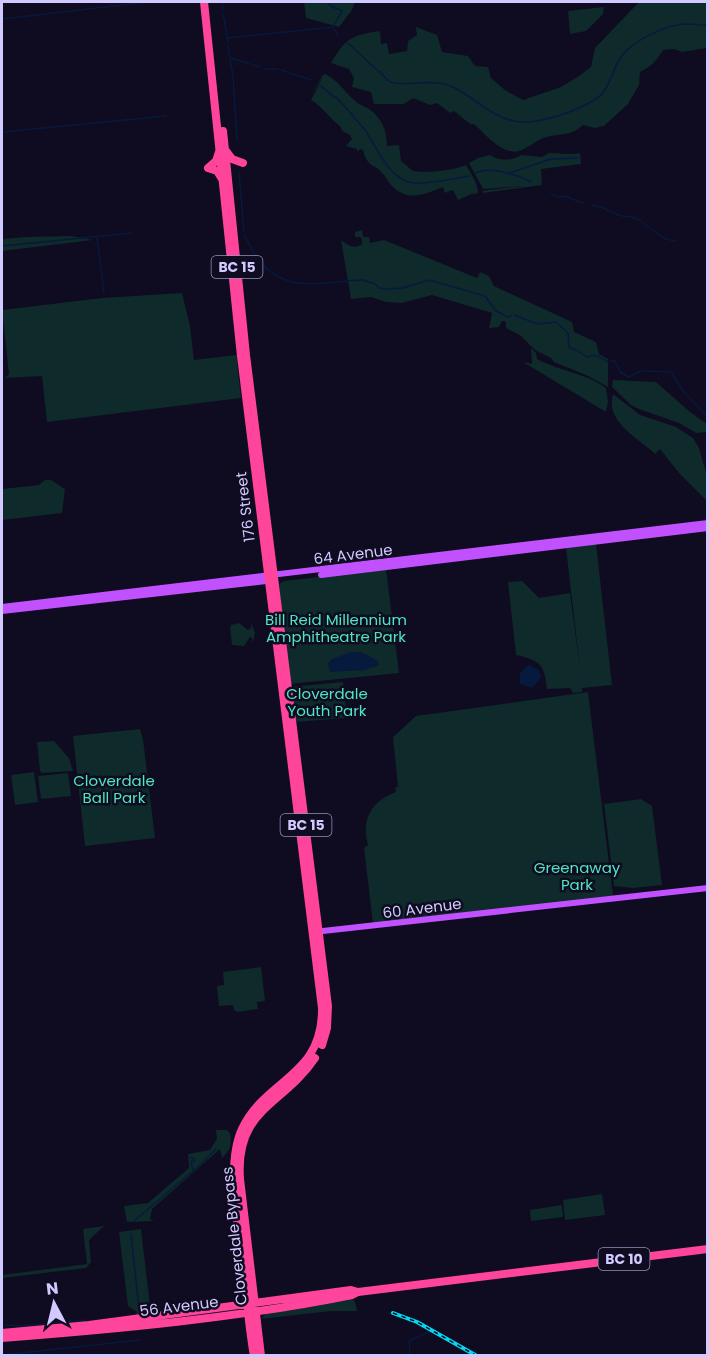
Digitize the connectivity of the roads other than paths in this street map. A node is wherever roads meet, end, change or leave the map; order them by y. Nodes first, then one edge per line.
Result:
1 (206, 2) edge
2 (222, 150) junction
3 (226, 180) junction
4 (708, 526) edge
5 (351, 566) junction
6 (333, 573) junction
7 (270, 578) junction
8 (201, 586) junction
9 (2, 609) edge
10 (708, 888) edge
11 (532, 909) junction
12 (401, 924) junction
13 (317, 934) junction
14 (708, 1249) edge
15 (250, 1294) junction
16 (268, 1306) junction
17 (251, 1308) junction
18 (234, 1310) junction
19 (253, 1323) junction
20 (2, 1333) edge
21 (2, 1338) edge
22 (254, 1356) edge
23 (261, 1356) edge

1 - 2 highway, BC 15
2 - 3 highway, BC 15
2 - 3 highway
2 - 3 highway
3 - 7 highway, BC 15
3 - 7 highway, 176 Street / BC 15
4 - 5 main road, 64 Avenue
4 - 6 main road, 64 Avenue
5 - 6 main road
5 - 7 main road, 64 Avenue
6 - 7 main road, 64 Avenue
7 - 8 main road, 64 Avenue
7 - 8 main road, 64 Avenue
7 - 13 highway, BC 15
8 - 9 main road, 64 Avenue
8 - 9 main road, 64 Avenue
10 - 11 main road, 60 Avenue
11 - 12 main road, 60 Avenue
11 - 12 main road, 60 Avenue
12 - 13 main road, 60 Avenue
12 - 13 main road, 60 Avenue
13 - 15 highway, Cloverdale Bypass / BC 15
14 - 16 highway, 56 Avenue / BC 10
15 - 16 highway
15 - 17 highway, Cloverdale Bypass / BC 15
15 - 18 highway
16 - 17 highway, 56 Avenue / BC 10
16 - 19 highway
17 - 18 highway, 56 Avenue / BC 10
17 - 19 highway, Cloverdale Bypass / BC 15
18 - 19 highway
18 - 20 highway, 56 Avenue / BC 10
18 - 21 highway, 56 Avenue / BC 10
19 - 22 highway, Cloverdale Bypass / BC 15
19 - 23 highway, Cloverdale Bypass / BC 15

